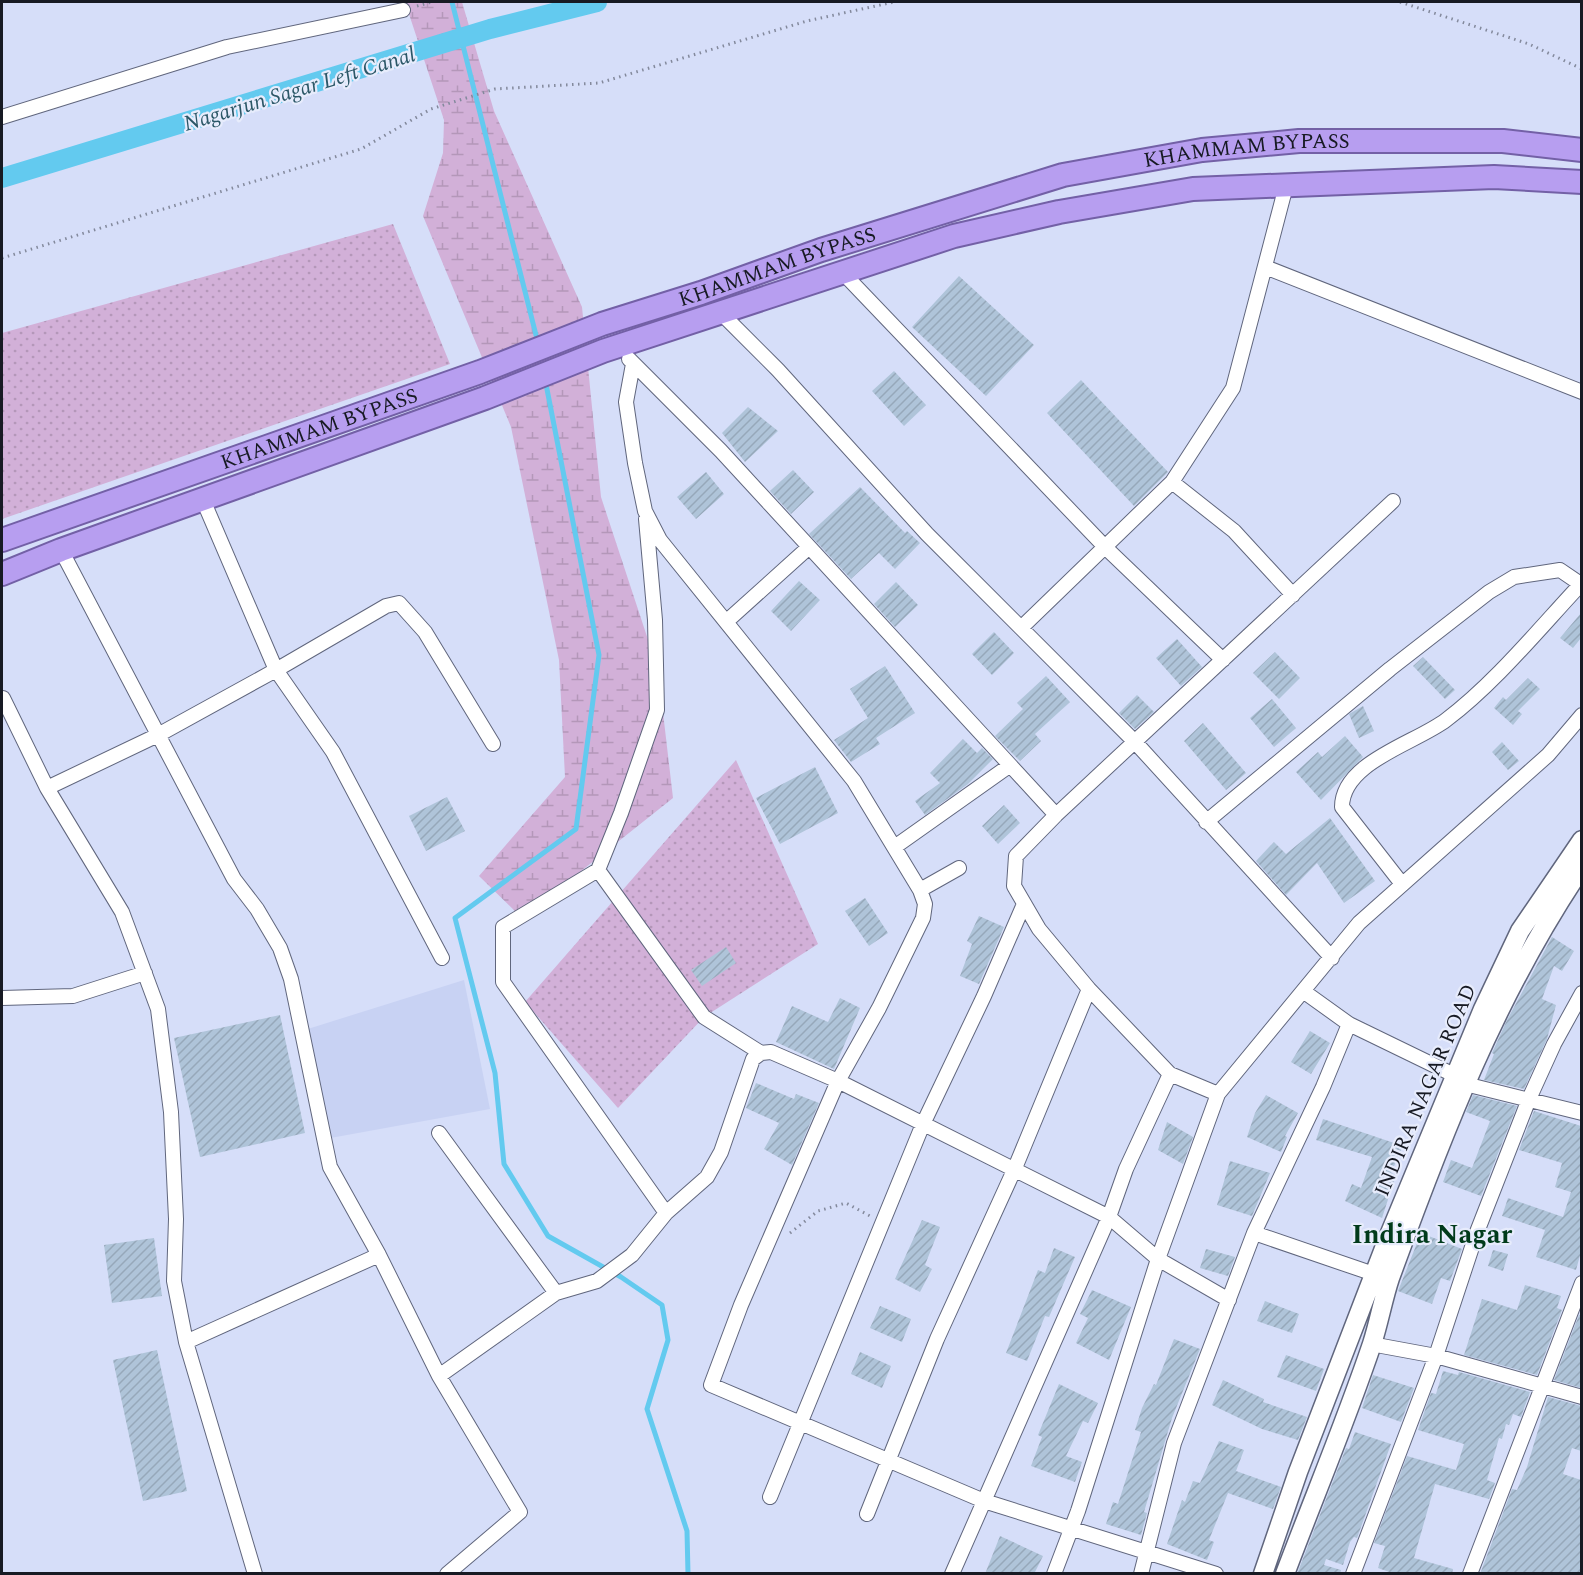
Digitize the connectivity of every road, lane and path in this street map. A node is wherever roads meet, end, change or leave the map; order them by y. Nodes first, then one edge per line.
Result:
1 (894, 2) edge
2 (1400, 2) edge
3 (404, 10) dead end
4 (1581, 69) edge
5 (2, 117) edge
6 (1581, 150) edge
7 (1581, 182) edge
8 (1286, 186) junction
9 (2, 258) edge
10 (1265, 267) junction
11 (843, 273) junction
12 (722, 314) junction
13 (610, 348) junction
14 (633, 364) junction
15 (1581, 392) edge
16 (1172, 482) junction
17 (203, 500) junction
18 (1393, 501) dead end
19 (645, 511) junction
20 (2, 540) edge
21 (808, 548) junction
22 (1106, 548) junction
23 (61, 550) junction
24 (2, 574) edge
25 (1581, 584) edge
26 (1293, 595) junction
27 (727, 621) junction
28 (1022, 627) junction
29 (1223, 660) junction
30 (276, 670) junction
31 (3, 698) dead end
32 (1581, 715) edge
33 (158, 735) junction
34 (1135, 742) junction
35 (493, 744) dead end
36 (1009, 766) junction
37 (47, 788) junction
38 (1056, 815) junction
39 (1206, 822) junction
40 (1581, 840) edge
41 (896, 846) junction
42 (1581, 867) edge
43 (959, 868) dead end
44 (598, 870) junction
45 (1402, 884) junction
46 (920, 890) junction
47 (1024, 904) junction
48 (442, 958) dead end
49 (1332, 958) junction
50 (145, 973) junction
51 (1089, 989) junction
52 (1303, 991) junction
53 (1581, 993) edge
54 (2, 998) edge
55 (1349, 1024) junction
56 (761, 1053) junction
57 (1170, 1074) junction
58 (1460, 1080) junction
59 (838, 1081) junction
60 (1218, 1094) junction
61 (1529, 1099) junction
62 (1581, 1113) edge
63 (923, 1125) junction
64 (439, 1133) dead end
65 (1015, 1168) junction
66 (666, 1213) junction
67 (1109, 1217) junction
68 (881, 1231) junction
69 (1254, 1233) junction
70 (768, 1247) junction
71 (380, 1255) junction
72 (1158, 1259) junction
73 (1374, 1274) junction
74 (1581, 1282) edge
75 (556, 1293) junction
76 (1229, 1300) junction
77 (186, 1342) junction
78 (1371, 1344) junction
79 (1436, 1356) junction
80 (439, 1376) junction
81 (1542, 1388) junction
82 (1581, 1397) edge
83 (801, 1422) junction
84 (890, 1459) junction
85 (770, 1497) dead end
86 (984, 1501) junction
87 (867, 1514) dead end
88 (1072, 1527) junction
89 (1148, 1554) junction
90 (255, 1574) edge
91 (447, 1574) edge
92 (952, 1574) edge
93 (1054, 1574) edge
94 (1141, 1574) edge
95 (1216, 1574) edge
96 (1263, 1574) edge
97 (1285, 1574) edge
98 (1353, 1574) edge
99 (1470, 1574) edge

1 - 9 path
2 - 4 path
3 - 5 street
6 - 20 highway, KHAMMAM BYPASS
7 - 8 highway, KHAMMAM BYPASS
8 - 10 street
8 - 11 highway, KHAMMAM BYPASS
10 - 15 street
10 - 16 street
11 - 12 highway, KHAMMAM BYPASS
11 - 22 street
12 - 13 highway, KHAMMAM BYPASS
12 - 28 street
13 - 14 street
13 - 17 highway, KHAMMAM BYPASS
14 - 19 street
14 - 21 street
16 - 22 street
16 - 26 street
17 - 23 highway, KHAMMAM BYPASS
17 - 30 street
18 - 26 street
19 - 27 street
19 - 44 street
21 - 27 street
21 - 36 street
22 - 28 street
22 - 29 street
23 - 24 highway, KHAMMAM BYPASS
23 - 33 street
25 - 39 street
25 - 45 street
26 - 29 street
27 - 41 street
28 - 34 street
29 - 34 street
30 - 33 street
30 - 35 street
30 - 48 street
31 - 37 street
32 - 45 street
33 - 37 street
33 - 71 street
34 - 38 street
34 - 39 street
36 - 38 street
36 - 41 street
37 - 50 street
38 - 47 street
39 - 49 street
40 - 58 street, INDIRA NAGAR ROAD
41 - 46 street
42 - 58 street, INDIRA NAGAR ROAD
43 - 46 street
44 - 56 street
44 - 66 street
45 - 49 street
46 - 59 street
47 - 51 street
47 - 63 street
49 - 52 street
50 - 54 street
50 - 77 street
51 - 57 street
51 - 65 street
52 - 55 street
52 - 60 street
53 - 61 street
55 - 58 street
55 - 69 street
56 - 59 street
56 - 66 street
57 - 60 street
57 - 67 street
58 - 61 street
58 - 73 street, INDIRA NAGAR ROAD
58 - 78 street, INDIRA NAGAR ROAD
59 - 63 street
59 - 70 street
60 - 72 street
61 - 62 street
61 - 79 street
63 - 65 street
63 - 68 street
64 - 75 street
65 - 67 street
65 - 84 street
66 - 75 street
67 - 72 street
67 - 86 street
68 - 70 path
68 - 83 street
69 - 73 street
69 - 76 street
70 - 83 street
71 - 77 street
71 - 80 street
72 - 76 street
72 - 88 street
73 - 96 street, INDIRA NAGAR ROAD
74 - 81 street
75 - 80 street
76 - 89 street
77 - 90 street
78 - 79 street
78 - 97 street, INDIRA NAGAR ROAD
79 - 81 street
79 - 98 street
80 - 91 street
81 - 82 street
81 - 99 street
83 - 84 street
83 - 85 street
84 - 86 street
84 - 87 street
86 - 88 street
86 - 92 street
88 - 89 street
88 - 93 street
89 - 94 street
89 - 95 street

